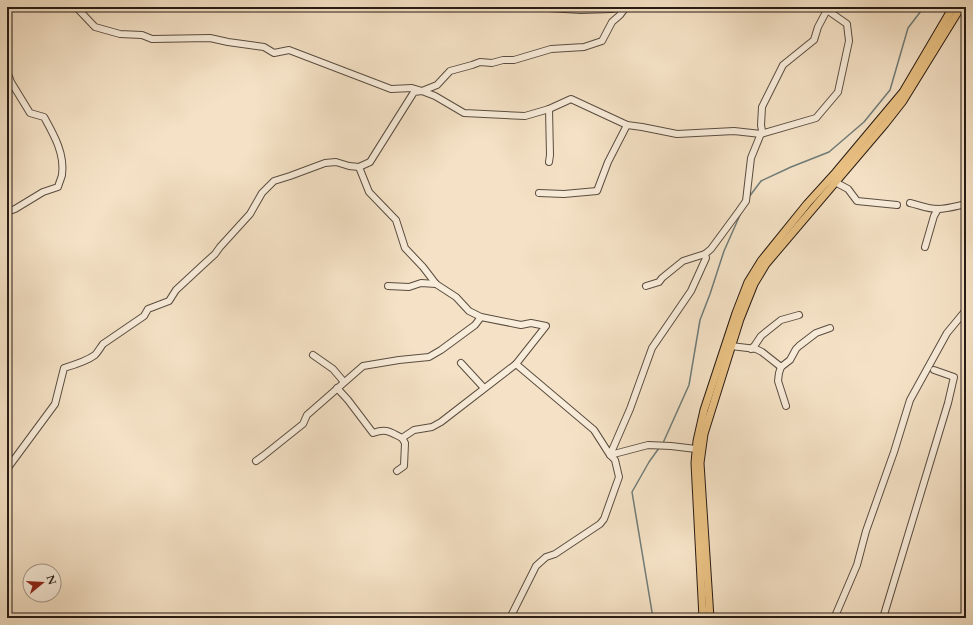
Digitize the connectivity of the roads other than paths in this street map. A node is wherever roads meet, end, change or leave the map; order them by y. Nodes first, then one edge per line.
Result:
1 (76, 7) edge
2 (531, 7) edge
3 (626, 7) edge
4 (953, 7) edge
5 (961, 7) edge
6 (827, 8) edge
7 (7, 71) edge
8 (422, 91) junction
9 (549, 109) junction
10 (627, 124) junction
11 (761, 134) junction
12 (549, 162) dead end
13 (359, 167) junction
14 (836, 182) junction
15 (539, 193) dead end
16 (910, 203) dead end
17 (966, 204) edge
18 (897, 205) dead end
19 (938, 209) junction
20 (7, 212) edge
21 (925, 247) dead end
22 (705, 254) junction
23 (436, 284) junction
24 (388, 286) dead end
25 (646, 286) dead end
26 (966, 310) edge
27 (799, 315) dead end
28 (482, 317) junction
29 (830, 328) dead end
30 (731, 346) junction
31 (751, 349) junction
32 (313, 355) dead end
33 (461, 363) dead end
34 (516, 364) junction
35 (781, 366) junction
36 (934, 370) dead end
37 (344, 382) junction
38 (336, 388) junction
39 (484, 388) junction
40 (786, 406) dead end
41 (402, 438) junction
42 (696, 450) junction
43 (610, 454) junction
44 (256, 461) dead end
45 (7, 469) edge
46 (397, 471) dead end
47 (510, 618) edge
48 (703, 618) edge
49 (710, 618) edge
50 (838, 618) edge
51 (883, 618) edge

1 - 8 street
2 - 3 street
3 - 8 street
4 - 42 main road
5 - 14 main road
6 - 11 street
6 - 11 street
7 - 20 street
8 - 9 street
8 - 13 street
9 - 10 street
9 - 12 street
10 - 11 street
10 - 15 street
11 - 22 street
13 - 23 street
13 - 45 street
14 - 18 street
14 - 30 main road
16 - 19 street
17 - 19 street
19 - 21 street
22 - 25 street
22 - 43 street
23 - 24 street
23 - 28 street
26 - 50 street
27 - 31 street
28 - 34 street
28 - 37 street
29 - 35 street
30 - 31 street
30 - 49 main road
31 - 35 street
32 - 37 street
33 - 39 street
34 - 39 street
34 - 43 street
35 - 40 street
36 - 51 street
37 - 38 street
38 - 41 street
38 - 44 street
39 - 41 street
41 - 46 street
42 - 43 street
42 - 48 main road
43 - 47 street

